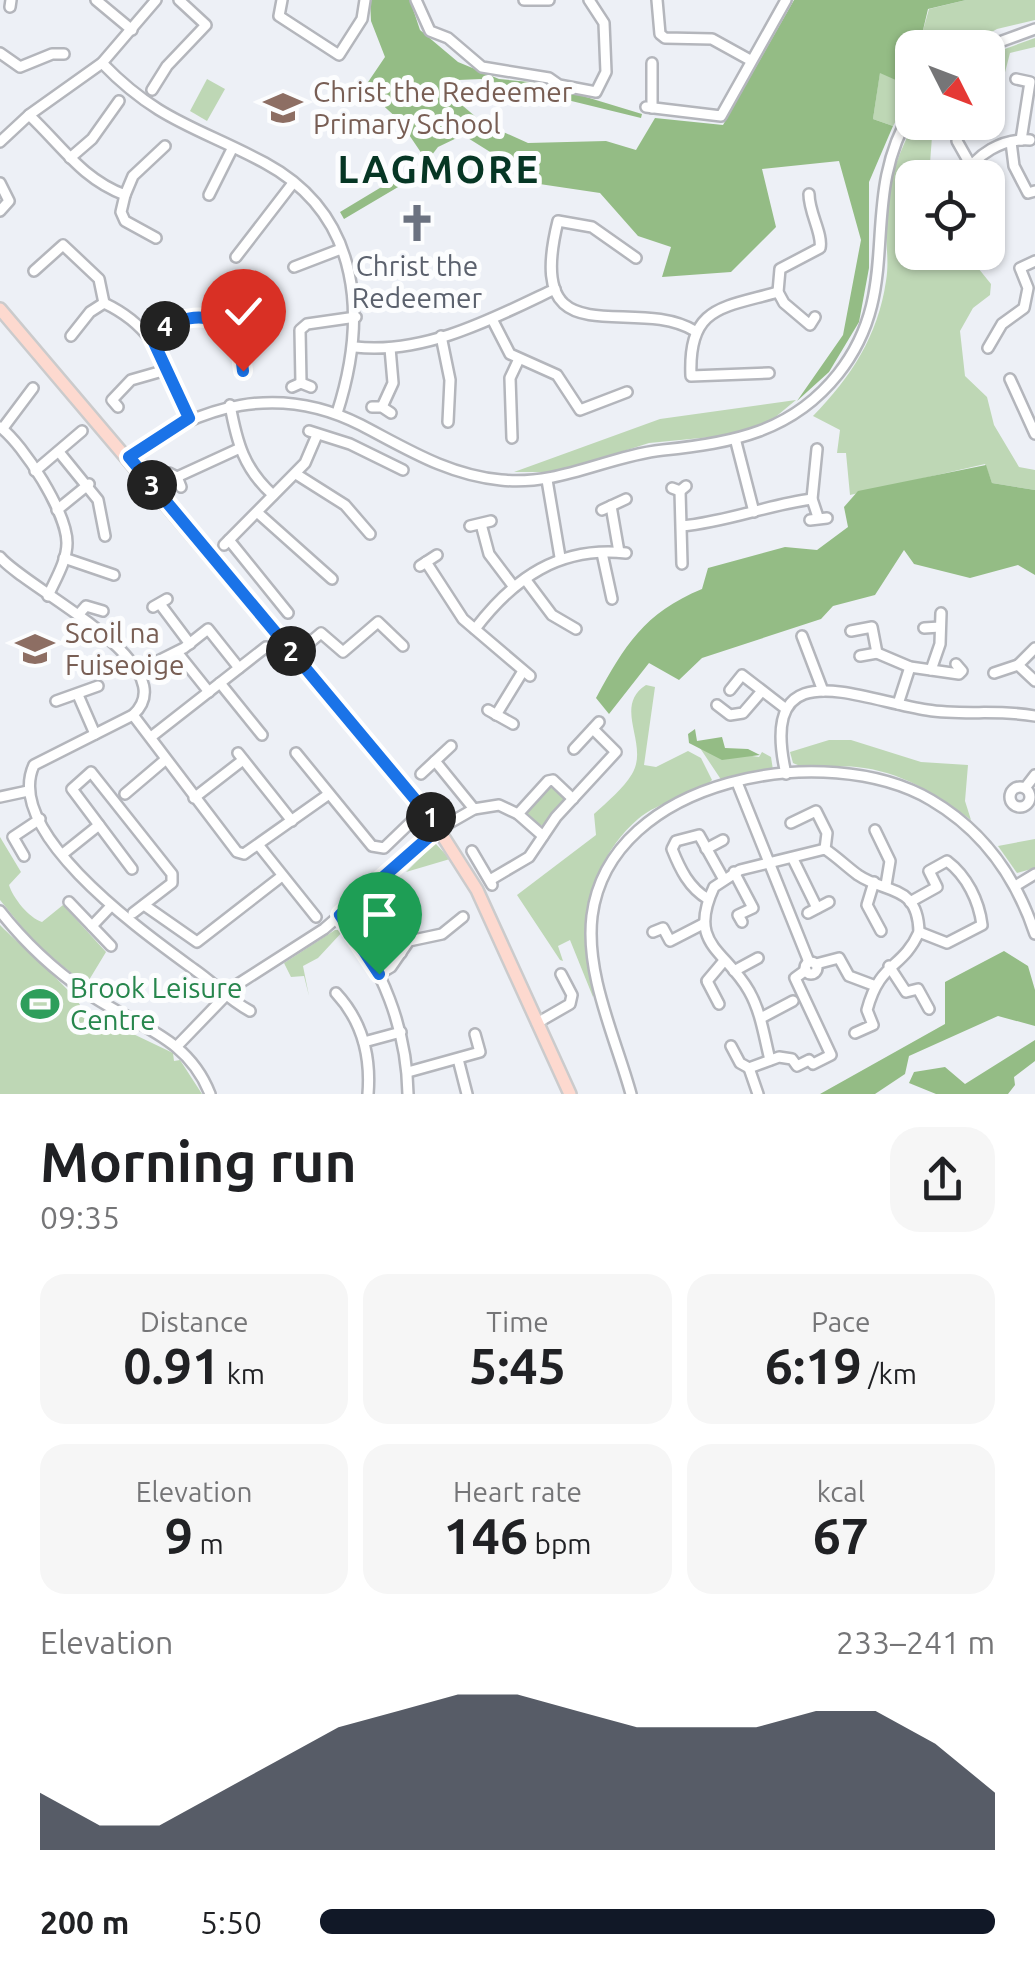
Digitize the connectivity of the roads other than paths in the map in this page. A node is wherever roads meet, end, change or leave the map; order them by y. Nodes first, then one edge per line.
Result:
1 (96, 0) edge
2 (156, 0) edge
3 (179, 0) edge
4 (282, 0) edge
5 (365, 0) edge
6 (416, 0) edge
7 (524, 0) edge
8 (549, 0) edge
9 (588, 0) edge
10 (657, 0) edge
11 (786, 0) edge
12 (1035, 29) edge
13 (132, 30) junction
14 (1005, 40) edge
15 (59, 50) dead end
16 (0, 52) edge
17 (750, 60) junction
18 (652, 62) dead end
19 (102, 63) junction
20 (1016, 79) dead end
21 (152, 84) dead end
22 (119, 102) dead end
23 (29, 114) junction
24 (898, 140) edge
25 (1020, 141) junction
26 (0, 142) edge
27 (165, 146) dead end
28 (232, 149) junction
29 (70, 158) junction
30 (979, 160) edge
31 (0, 183) edge
32 (293, 183) junction
33 (1035, 190) edge
34 (809, 194) dead end
35 (209, 195) dead end
36 (126, 196) junction
37 (0, 211) edge
38 (156, 238) dead end
39 (341, 249) junction
40 (236, 256) dead end
41 (636, 258) dead end
42 (1035, 262) edge
43 (294, 267) dead end
44 (34, 271) dead end
45 (555, 289) junction
46 (778, 292) junction
47 (104, 303) junction
48 (0, 309) edge
49 (356, 317) junction
50 (815, 318) dead end
51 (492, 319) junction
52 (694, 331) junction
53 (150, 334) junction
54 (86, 336) dead end
55 (441, 336) junction
56 (993, 344) dead end
57 (355, 347) junction
58 (390, 348) junction
59 (518, 361) junction
60 (240, 366) dead end
61 (166, 370) junction
62 (770, 372) dead end
63 (1009, 384) dead end
64 (301, 385) dead end
65 (32, 388) dead end
66 (628, 392) dead end
67 (230, 405) junction
68 (118, 407) dead end
69 (382, 409) dead end
70 (337, 413) junction
71 (189, 418) junction
72 (448, 424) dead end
73 (1, 427) edge
74 (82, 431) dead end
75 (1035, 434) edge
76 (512, 440) dead end
77 (736, 442) junction
78 (238, 449) junction
79 (817, 449) dead end
80 (60, 453) junction
81 (129, 457) junction
82 (403, 470) dead end
83 (35, 472) junction
84 (296, 474) junction
85 (176, 479) dead end
86 (547, 480) junction
87 (89, 484) junction
88 (679, 488) dead end
89 (273, 496) junction
90 (626, 499) dead end
91 (812, 499) junction
92 (57, 510) junction
93 (754, 512) junction
94 (258, 513) junction
95 (818, 518) dead end
96 (470, 526) dead end
97 (682, 526) junction
98 (370, 534) dead end
99 (105, 536) dead end
100 (602, 553) junction
101 (438, 555) dead end
102 (560, 556) junction
103 (0, 557) edge
104 (64, 558) junction
105 (683, 565) dead end
106 (114, 575) dead end
107 (332, 579) dead end
108 (525, 579) junction
109 (514, 588) junction
110 (623, 594) dead end
111 (48, 596) junction
112 (160, 604) dead end
113 (103, 611) dead end
114 (79, 614) junction
115 (288, 614) dead end
116 (941, 614) dead end
117 (940, 627) junction
118 (924, 628) dead end
119 (475, 629) junction
120 (577, 629) dead end
121 (851, 631) dead end
122 (808, 641) dead end
123 (190, 644) junction
124 (403, 646) dead end
125 (266, 647) dead end
126 (1035, 648) edge
127 (177, 652) junction
128 (877, 653) junction
129 (295, 655) junction
130 (860, 656) dead end
131 (956, 664) dead end
132 (236, 665) junction
133 (1018, 665) junction
134 (910, 667) junction
135 (931, 670) junction
136 (138, 671) junction
137 (994, 673) dead end
138 (1035, 682) edge
139 (220, 683) junction
140 (98, 686) dead end
141 (206, 688) junction
142 (730, 690) dead end
143 (823, 690) junction
144 (762, 691) junction
145 (78, 695) junction
146 (56, 700) dead end
147 (898, 704) junction
148 (717, 705) dead end
149 (786, 710) junction
150 (133, 716) junction
151 (1035, 716) edge
152 (512, 724) dead end
153 (95, 734) junction
154 (262, 734) dead end
155 (151, 737) junction
156 (452, 746) dead end
157 (574, 749) dead end
158 (296, 753) dead end
159 (164, 760) junction
160 (435, 762) junction
161 (421, 774) dead end
162 (786, 774) junction
163 (1035, 775) edge
164 (738, 784) junction
165 (1025, 788) dead end
166 (28, 791) junction
167 (125, 794) dead end
168 (329, 794) junction
169 (0, 797) edge
170 (194, 798) junction
171 (573, 798) junction
172 (474, 809) junction
173 (518, 814) junction
174 (40, 819) junction
175 (292, 821) junction
176 (792, 823) dead end
177 (99, 825) junction
178 (439, 828) junction
179 (408, 829) dead end
180 (874, 830) dead end
181 (543, 836) junction
182 (722, 840) dead end
183 (260, 847) junction
184 (706, 848) junction
185 (825, 849) junction
186 (472, 851) dead end
187 (64, 853) junction
188 (24, 856) dead end
189 (793, 859) junction
190 (770, 862) junction
191 (132, 869) dead end
192 (734, 872) junction
193 (1035, 874) edge
194 (282, 876) junction
195 (686, 878) junction
196 (722, 878) junction
197 (874, 882) junction
198 (672, 884) dead end
199 (1017, 884) junction
200 (886, 885) junction
201 (708, 898) junction
202 (69, 902) dead end
203 (830, 902) dead end
204 (910, 902) junction
205 (144, 905) junction
206 (111, 906) junction
207 (0, 912) edge
208 (133, 913) dead end
209 (340, 915) junction
210 (316, 917) dead end
211 (463, 917) dead end
212 (366, 919) dead end
213 (162, 920) junction
214 (742, 922) dead end
215 (703, 924) junction
216 (92, 926) junction
217 (881, 931) dead end
218 (653, 932) dead end
219 (919, 932) junction
220 (1035, 934) edge
221 (148, 938) junction
222 (111, 946) dead end
223 (402, 954) junction
224 (758, 958) dead end
225 (723, 962) junction
226 (810, 965) junction
227 (889, 966) junction
228 (734, 972) junction
229 (379, 974) junction
230 (561, 974) dead end
231 (874, 985) junction
232 (336, 993) dead end
233 (222, 996) junction
234 (793, 1001) dead end
235 (719, 1004) dead end
236 (245, 1008) dead end
237 (928, 1010) dead end
238 (761, 1018) junction
239 (537, 1023) junction
240 (400, 1032) junction
241 (475, 1034) dead end
242 (855, 1034) dead end
243 (364, 1042) junction
244 (179, 1044) junction
245 (731, 1046) dead end
246 (458, 1059) junction
247 (770, 1060) junction
248 (749, 1068) junction
249 (408, 1072) junction
250 (210, 1094) edge
251 (368, 1094) edge
252 (408, 1094) edge
253 (467, 1094) edge
254 (570, 1094) edge
255 (631, 1094) edge
256 (758, 1094) edge

1 - 13 street
2 - 13 street
3 - 21 street
4 - 5 street
6 - 9 street
7 - 8 street
10 - 17 street
11 - 17 street
12 - 14 street
13 - 19 street
15 - 16 street
17 - 18 street
19 - 23 street
19 - 28 street
20 - 25 street
22 - 29 street
23 - 26 street
23 - 29 street
24 - 77 street
25 - 30 street
25 - 33 street
27 - 36 street
28 - 32 street
28 - 35 street
29 - 36 street
31 - 37 street
32 - 39 street
32 - 40 street
34 - 46 street
36 - 38 street
39 - 43 street
39 - 49 street
41 - 45 street
42 - 56 street
44 - 47 street
45 - 51 street
45 - 52 street
46 - 50 street
46 - 52 street
47 - 53 street
47 - 54 street
48 - 81 main road
49 - 57 street
49 - 64 street
51 - 55 street
51 - 59 street
52 - 62 street
53 - 60 street
53 - 61 street
55 - 58 street
55 - 72 street
57 - 58 street
57 - 70 street
58 - 69 street
59 - 66 street
59 - 76 street
61 - 68 street
61 - 71 street
63 - 75 street
65 - 73 street
67 - 70 street
67 - 71 street
67 - 78 street
70 - 86 street
71 - 81 street
73 - 83 street
74 - 80 street
77 - 86 street
77 - 93 street
78 - 85 street
78 - 89 street
79 - 91 street
80 - 83 street
80 - 87 street
81 - 129 main road
82 - 84 street
83 - 92 street
84 - 89 street
84 - 98 street
86 - 102 street
87 - 92 street
87 - 99 street
88 - 97 street
89 - 94 street
90 - 100 street
91 - 93 street
91 - 95 street
92 - 104 street
93 - 97 street
94 - 107 street
94 - 115 street
96 - 109 street
97 - 105 street
100 - 102 street
100 - 110 street
101 - 119 street
102 - 108 street
103 - 111 street
104 - 106 street
104 - 111 street
108 - 109 street
108 - 120 street
109 - 119 street
111 - 114 street
112 - 123 street
113 - 114 street
114 - 136 street
116 - 117 street
117 - 118 street
117 - 135 street
119 - 152 street
121 - 128 street
122 - 143 street
123 - 127 street
123 - 132 street
124 - 129 street
125 - 132 street
126 - 133 street
127 - 136 street
127 - 141 street
128 - 130 street
128 - 134 street
129 - 178 main road
131 - 135 street
132 - 139 street
133 - 137 street
133 - 138 street
134 - 135 street
134 - 147 street
136 - 150 street
139 - 141 street
139 - 154 street
140 - 145 street
141 - 155 street
142 - 144 street
143 - 147 street
143 - 149 street
144 - 148 street
144 - 149 street
145 - 146 street
145 - 153 street
147 - 151 street
149 - 162 street
150 - 153 street
150 - 155 street
153 - 166 street
155 - 159 street
156 - 160 street
157 - 171 street
158 - 168 street
159 - 167 street
159 - 170 street
160 - 161 street
160 - 172 street
162 - 164 street
162 - 199 street
163 - 165 street
164 - 190 street
164 - 255 street
166 - 169 street
166 - 174 street
168 - 175 street
168 - 179 street
170 - 175 street
170 - 183 street
171 - 173 street
171 - 181 street
172 - 173 street
172 - 178 street
173 - 181 street
174 - 187 street
174 - 188 street
175 - 183 street
176 - 185 street
177 - 187 street
177 - 191 street
177 - 205 street
178 - 209 street
178 - 239 main road
180 - 200 street
181 - 186 street
182 - 184 street
183 - 194 street
184 - 195 street
184 - 196 street
185 - 189 street
185 - 197 street
187 - 206 street
189 - 190 street
189 - 203 street
190 - 192 street
190 - 226 street
192 - 196 street
192 - 214 street
193 - 199 street
194 - 210 street
194 - 213 street
195 - 198 street
195 - 201 street
196 - 201 street
197 - 200 street
197 - 217 street
199 - 220 street
200 - 204 street
201 - 215 street
202 - 216 street
204 - 219 street
204 - 219 street
205 - 208 street
205 - 213 street
206 - 216 street
206 - 221 street
207 - 244 street
209 - 229 street
209 - 233 street
211 - 223 street
212 - 223 street
213 - 221 street
215 - 218 street
215 - 225 street
216 - 222 street
219 - 227 street
221 - 233 street
223 - 229 street
224 - 228 street
225 - 228 street
225 - 235 street
226 - 231 street
226 - 247 street
227 - 231 street
227 - 237 street
228 - 238 street
229 - 240 street
230 - 239 street
231 - 242 street
232 - 243 street
233 - 236 street
233 - 244 street
234 - 238 street
238 - 247 street
239 - 254 main road
240 - 243 street
240 - 249 street
241 - 246 street
243 - 251 street
244 - 250 street
245 - 248 street
246 - 249 street
246 - 253 street
247 - 248 street
248 - 256 street
249 - 252 street

